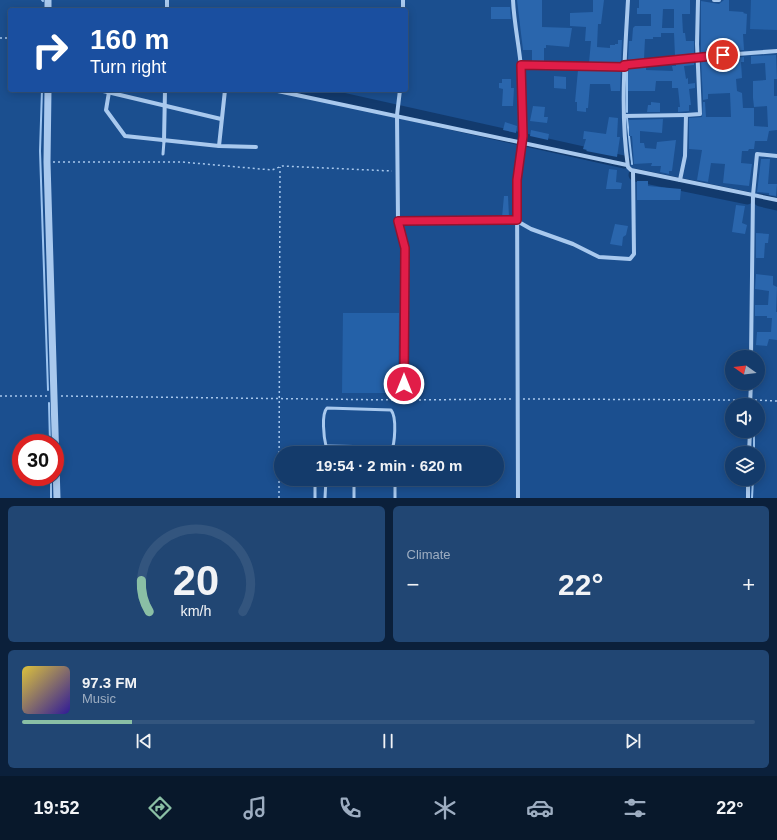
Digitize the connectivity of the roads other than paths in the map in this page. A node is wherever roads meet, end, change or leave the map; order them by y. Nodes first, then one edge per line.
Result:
1 (513, 0) edge
2 (628, 0) edge
3 (698, 0) edge
4 (714, 0) edge
5 (719, 0) edge
6 (777, 51) edge
7 (697, 57) junction
8 (521, 65) junction
9 (625, 66) junction
10 (48, 92) edge
11 (109, 92) joint
12 (165, 92) edge
13 (225, 92) edge
14 (284, 92) edge
15 (400, 92) edge
16 (164, 104) junction
17 (398, 112) junction
18 (624, 116) junction
19 (686, 116) junction
20 (221, 119) junction
21 (164, 140) junction
22 (522, 142) junction
23 (219, 146) junction
24 (256, 147) dead end
25 (163, 154) dead end
26 (777, 156) edge
27 (627, 165) junction
28 (633, 171) junction
29 (680, 180) junction
30 (753, 195) junction
31 (777, 200) edge
32 (398, 221) junction
33 (517, 221) junction
34 (751, 350) edge
35 (404, 400) road end
36 (326, 446) edge
37 (394, 446) edge
38 (315, 486) edge
39 (326, 486) edge
40 (354, 486) edge
41 (395, 486) edge
42 (748, 486) edge
43 (57, 498) edge
44 (315, 498) edge
45 (325, 498) edge
46 (354, 498) edge
47 (394, 498) edge
48 (518, 498) edge
49 (748, 498) edge

1 - 8 street
2 - 9 street
3 - 7 street
4 - 5 street
6 - 7 street
7 - 9 street
7 - 19 street
8 - 9 street
8 - 22 street
9 - 18 street
10 - 43 street
11 - 16 street
11 - 21 street
12 - 16 street
13 - 20 street
14 - 17 street
15 - 17 street
16 - 20 street
16 - 21 street
17 - 22 street
17 - 32 street
18 - 19 street
18 - 27 street
19 - 29 street
20 - 23 street
21 - 23 street
21 - 25 lane
22 - 27 street
22 - 33 street
23 - 24 street
26 - 30 street
27 - 28 street
28 - 29 street
28 - 33 street
29 - 30 street
30 - 31 street
30 - 34 street
32 - 33 street
32 - 35 street
33 - 48 street
36 - 37 lane
38 - 44 lane
39 - 45 lane
40 - 46 lane
41 - 47 lane
42 - 49 street

